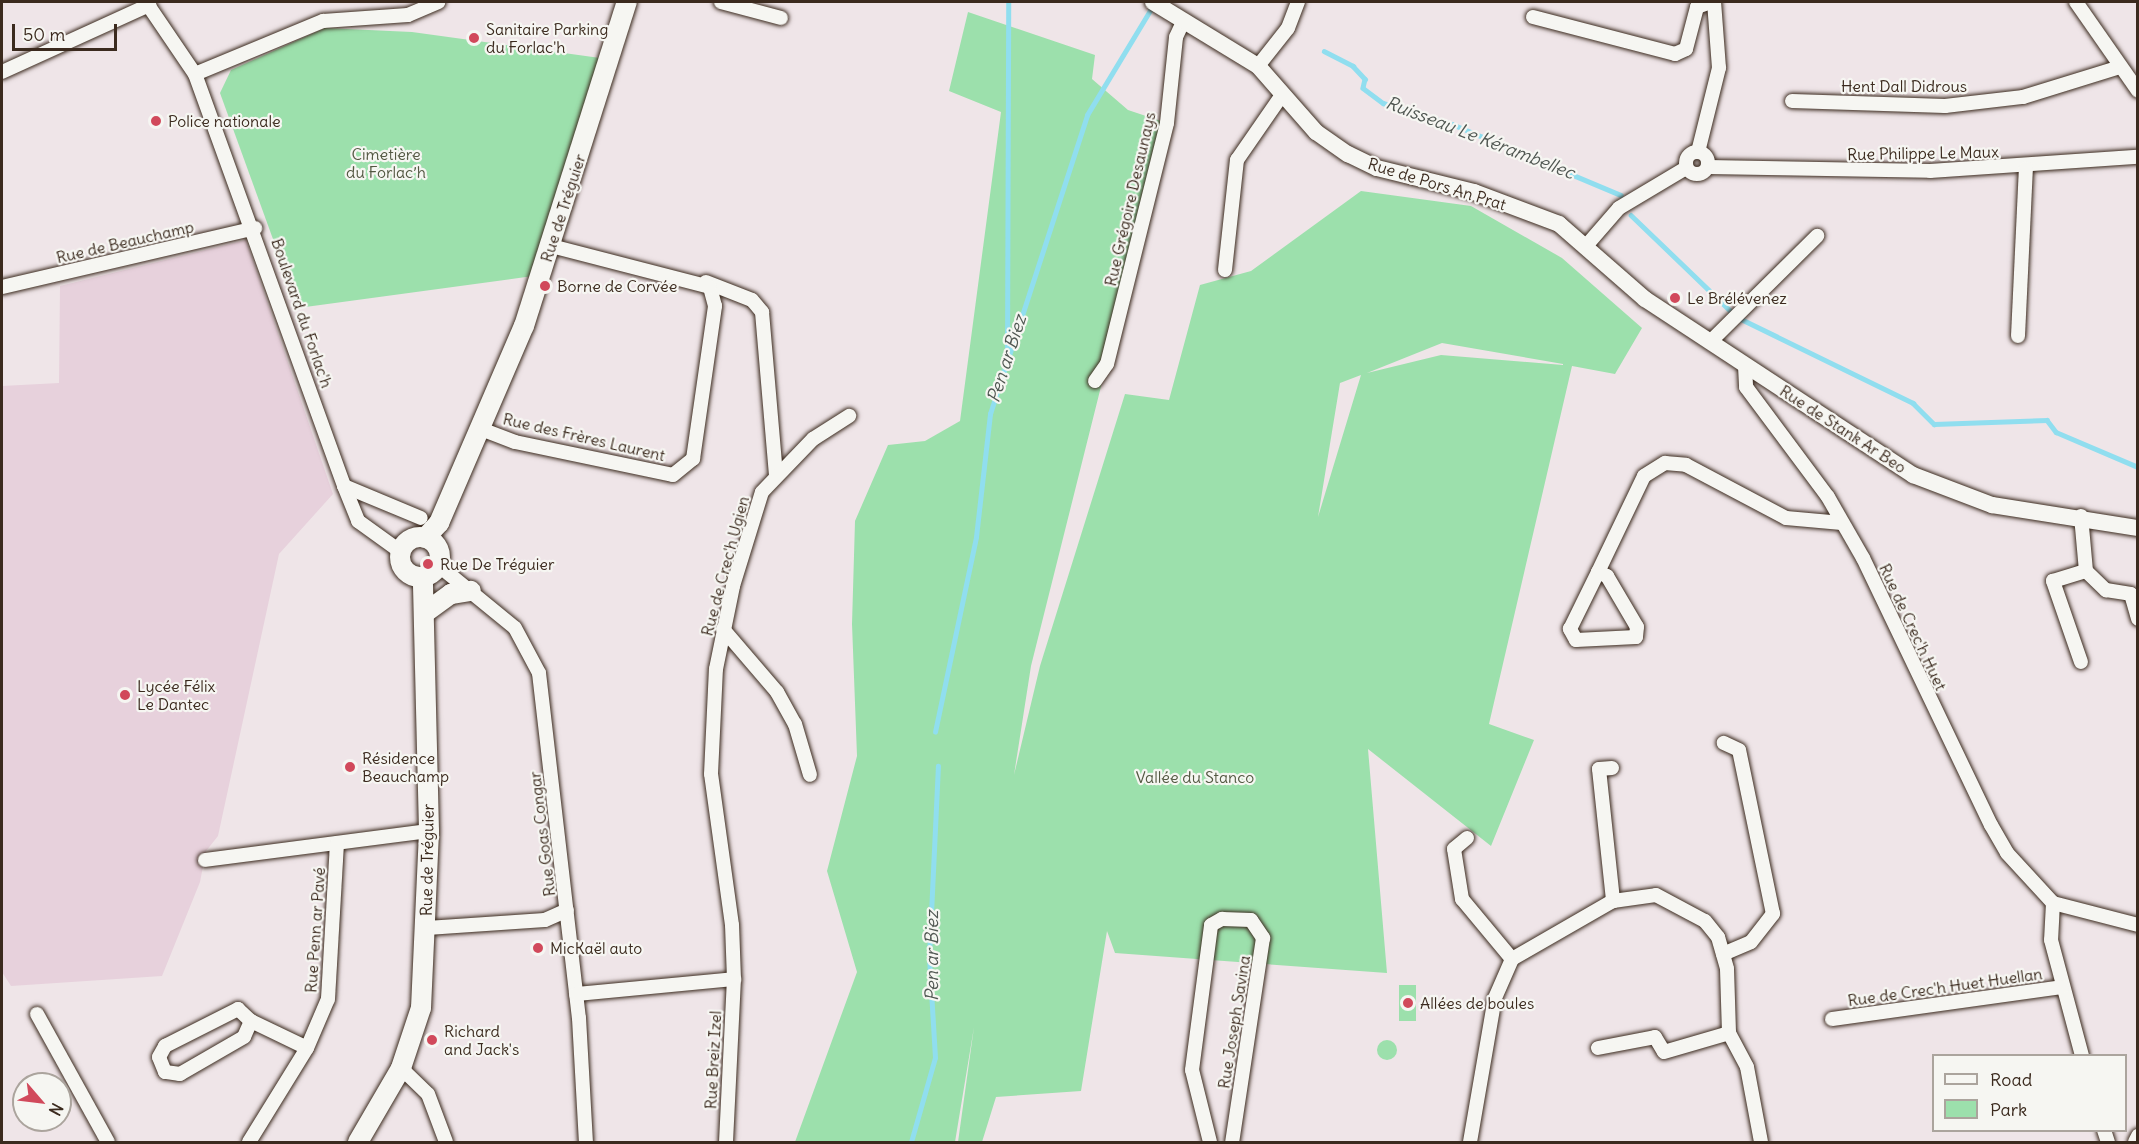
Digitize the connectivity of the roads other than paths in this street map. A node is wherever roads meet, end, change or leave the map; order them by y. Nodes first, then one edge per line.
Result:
1 (438, 2) edge
2 (627, 2) edge
3 (721, 2) edge
4 (1153, 2) edge
5 (1298, 2) edge
6 (1712, 2) edge
7 (2076, 2) edge
8 (147, 3) edge
9 (1170, 7) edge
10 (1533, 17) dead end
11 (781, 18) dead end
12 (1183, 22) junction
13 (1258, 66) junction
14 (2120, 67) junction
15 (2, 72) edge
16 (195, 74) junction
17 (2138, 91) edge
18 (1282, 95) junction
19 (1792, 101) dead end
20 (1698, 152) junction
21 (2138, 157) edge
22 (1708, 167) junction
23 (1686, 168) junction
24 (2026, 168) junction
25 (255, 228) junction
26 (1817, 236) dead end
27 (550, 246) junction
28 (1586, 246) junction
29 (1225, 270) dead end
30 (706, 282) junction
31 (2, 287) edge
32 (2018, 336) dead end
33 (1710, 342) junction
34 (1745, 366) junction
35 (1095, 381) dead end
36 (849, 416) dead end
37 (481, 429) junction
38 (777, 474) junction
39 (344, 486) dead end
40 (2081, 516) junction
41 (421, 518) dead end
42 (1842, 523) junction
43 (2138, 528) edge
44 (425, 538) junction
45 (401, 552) junction
46 (438, 565) junction
47 (2086, 571) junction
48 (1598, 572) junction
49 (423, 577) junction
50 (471, 591) junction
51 (426, 612) junction
52 (2138, 619) edge
53 (723, 629) junction
54 (2081, 662) dead end
55 (1724, 743) dead end
56 (1612, 768) dead end
57 (810, 776) dead end
58 (429, 831) junction
59 (1467, 838) dead end
60 (337, 843) junction
61 (205, 860) dead end
62 (1613, 901) junction
63 (2053, 903) junction
64 (567, 910) junction
65 (2137, 924) edge
66 (427, 928) junction
67 (1723, 954) junction
68 (1512, 959) junction
69 (734, 979) junction
70 (2062, 987) junction
71 (576, 994) junction
72 (37, 1014) dead end
73 (1832, 1019) dead end
74 (250, 1021) junction
75 (1729, 1034) junction
76 (307, 1048) junction
77 (1598, 1048) dead end
78 (2081, 1054) edge
79 (401, 1068) junction
80 (2138, 1136) edge
81 (108, 1143) edge
82 (249, 1143) edge
83 (358, 1143) edge
84 (446, 1143) edge
85 (586, 1143) edge
86 (726, 1143) edge
87 (1210, 1143) edge
88 (1232, 1143) edge
89 (1470, 1143) edge
90 (1761, 1143) edge
91 (2135, 1143) edge

1 - 16 street
2 - 27 main road, Rue de Tréguier
3 - 11 street
4 - 9 street, Rue de Pors An Prat
5 - 13 street
6 - 10 street
6 - 20 street
7 - 14 street
8 - 15 street
8 - 16 street, Boulevard du Forlac'h
9 - 12 street, Rue de Pors An Prat
12 - 13 street, Rue de Pors An Prat
12 - 35 street, Rue Grégoire Desaunays
13 - 18 street, Rue de Pors An Prat
14 - 17 street
14 - 19 street, Hent Dall Didrous
16 - 25 street, Boulevard du Forlac'h
18 - 28 street, Rue de Pors An Prat
18 - 29 street
20 - 22 street
20 - 23 street
21 - 24 street, Rue Philippe Le Maux
22 - 23 street, Rue Philippe Le Maux
22 - 24 street, Rue Philippe Le Maux
23 - 28 street
24 - 32 street
25 - 31 street, Rue de Beauchamp
25 - 41 street, Boulevard du Forlac'h
26 - 33 street
27 - 30 street
27 - 37 main road, Rue de Tréguier
28 - 33 street, Rue de Stank Ar Beo
30 - 37 street, Rue des Frères Laurent
30 - 38 street
33 - 34 street, Rue de Stank Ar Beo
34 - 40 street, Rue de Stank Ar Beo
34 - 42 street, Rue de Crec'h Huet
36 - 38 street, Rue de Crec'h Ugien
37 - 44 main road, Rue de Tréguier
38 - 53 street, Rue de Crec'h Ugien
39 - 45 street
40 - 43 street, Rue de Stank Ar Beo
40 - 47 street
42 - 48 street
42 - 63 street, Rue de Crec'h Huet
44 - 45 main road
44 - 46 main road
45 - 49 main road
46 - 49 main road
46 - 50 street, Rue Goas Congar
47 - 52 street
47 - 54 street
48 - 48 street
49 - 51 main road, Rue de Tréguier
50 - 51 main road
50 - 64 street, Rue Goas Congar
51 - 58 main road, Rue de Tréguier
53 - 57 street
53 - 69 street, Rue de Crec'h Ugien
55 - 67 street
56 - 62 street
58 - 60 street, Rue Penn ar Pavé
58 - 66 main road, Rue de Tréguier
59 - 68 street
60 - 61 street, Rue Penn ar Pavé
60 - 76 street, Rue Penn ar Pavé
62 - 67 street
62 - 68 street
63 - 65 street
63 - 70 street
64 - 66 street
64 - 71 street, Rue Goas Congar
66 - 79 main road, Rue de Tréguier
67 - 75 street
68 - 89 street
69 - 71 street
69 - 86 street, Rue Breiz Izel
70 - 73 street, Rue de Crec'h Huet Huellan
70 - 78 street
71 - 85 street, Rue Goas Congar
72 - 81 street
74 - 74 street
74 - 76 street
75 - 77 street
75 - 90 street
76 - 82 street, Rue Penn ar Pavé
79 - 83 main road, Rue de Tréguier
79 - 84 street
80 - 91 street
87 - 88 street, Rue Joseph Savina

